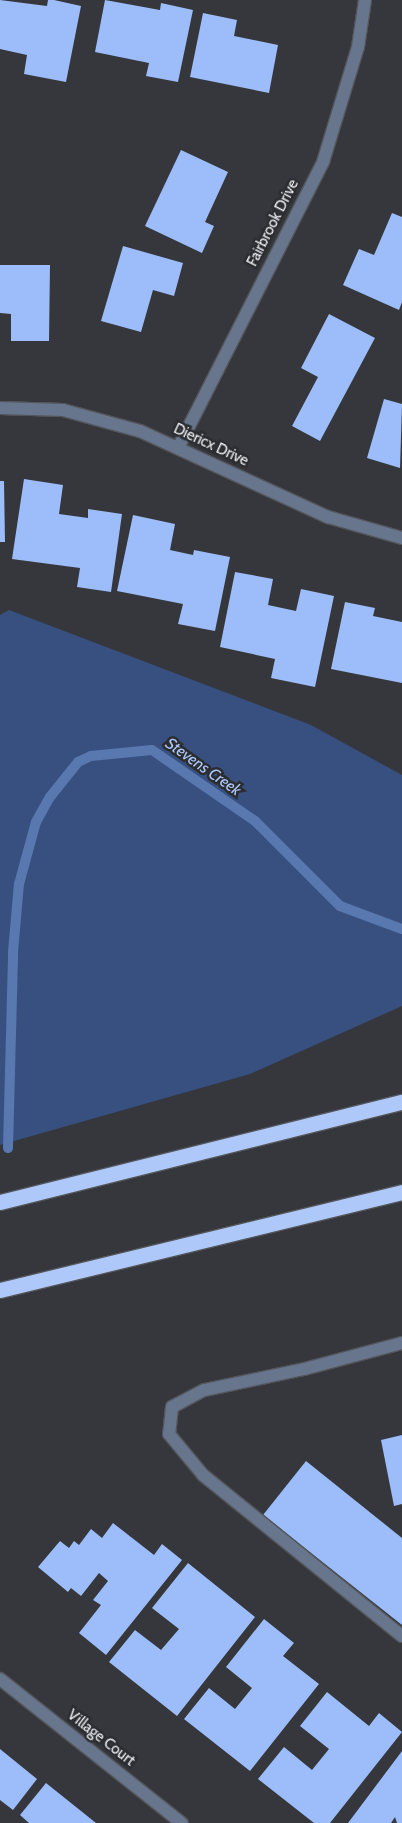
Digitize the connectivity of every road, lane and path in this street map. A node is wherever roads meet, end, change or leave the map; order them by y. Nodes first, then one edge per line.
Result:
1 (365, 0) edge
2 (0, 408) edge
3 (178, 448) junction
4 (402, 538) edge
5 (402, 1102) edge
6 (402, 1192) edge
7 (0, 1202) edge
8 (0, 1290) edge
9 (402, 1343) edge
10 (402, 1636) edge
11 (0, 1679) edge
12 (182, 1823) edge

1 - 3 street, Fairbrook Drive
2 - 3 street, Diericx Drive
3 - 4 street, Diericx Drive
5 - 7 highway
6 - 8 highway
9 - 10 street
11 - 12 street, Village Court

